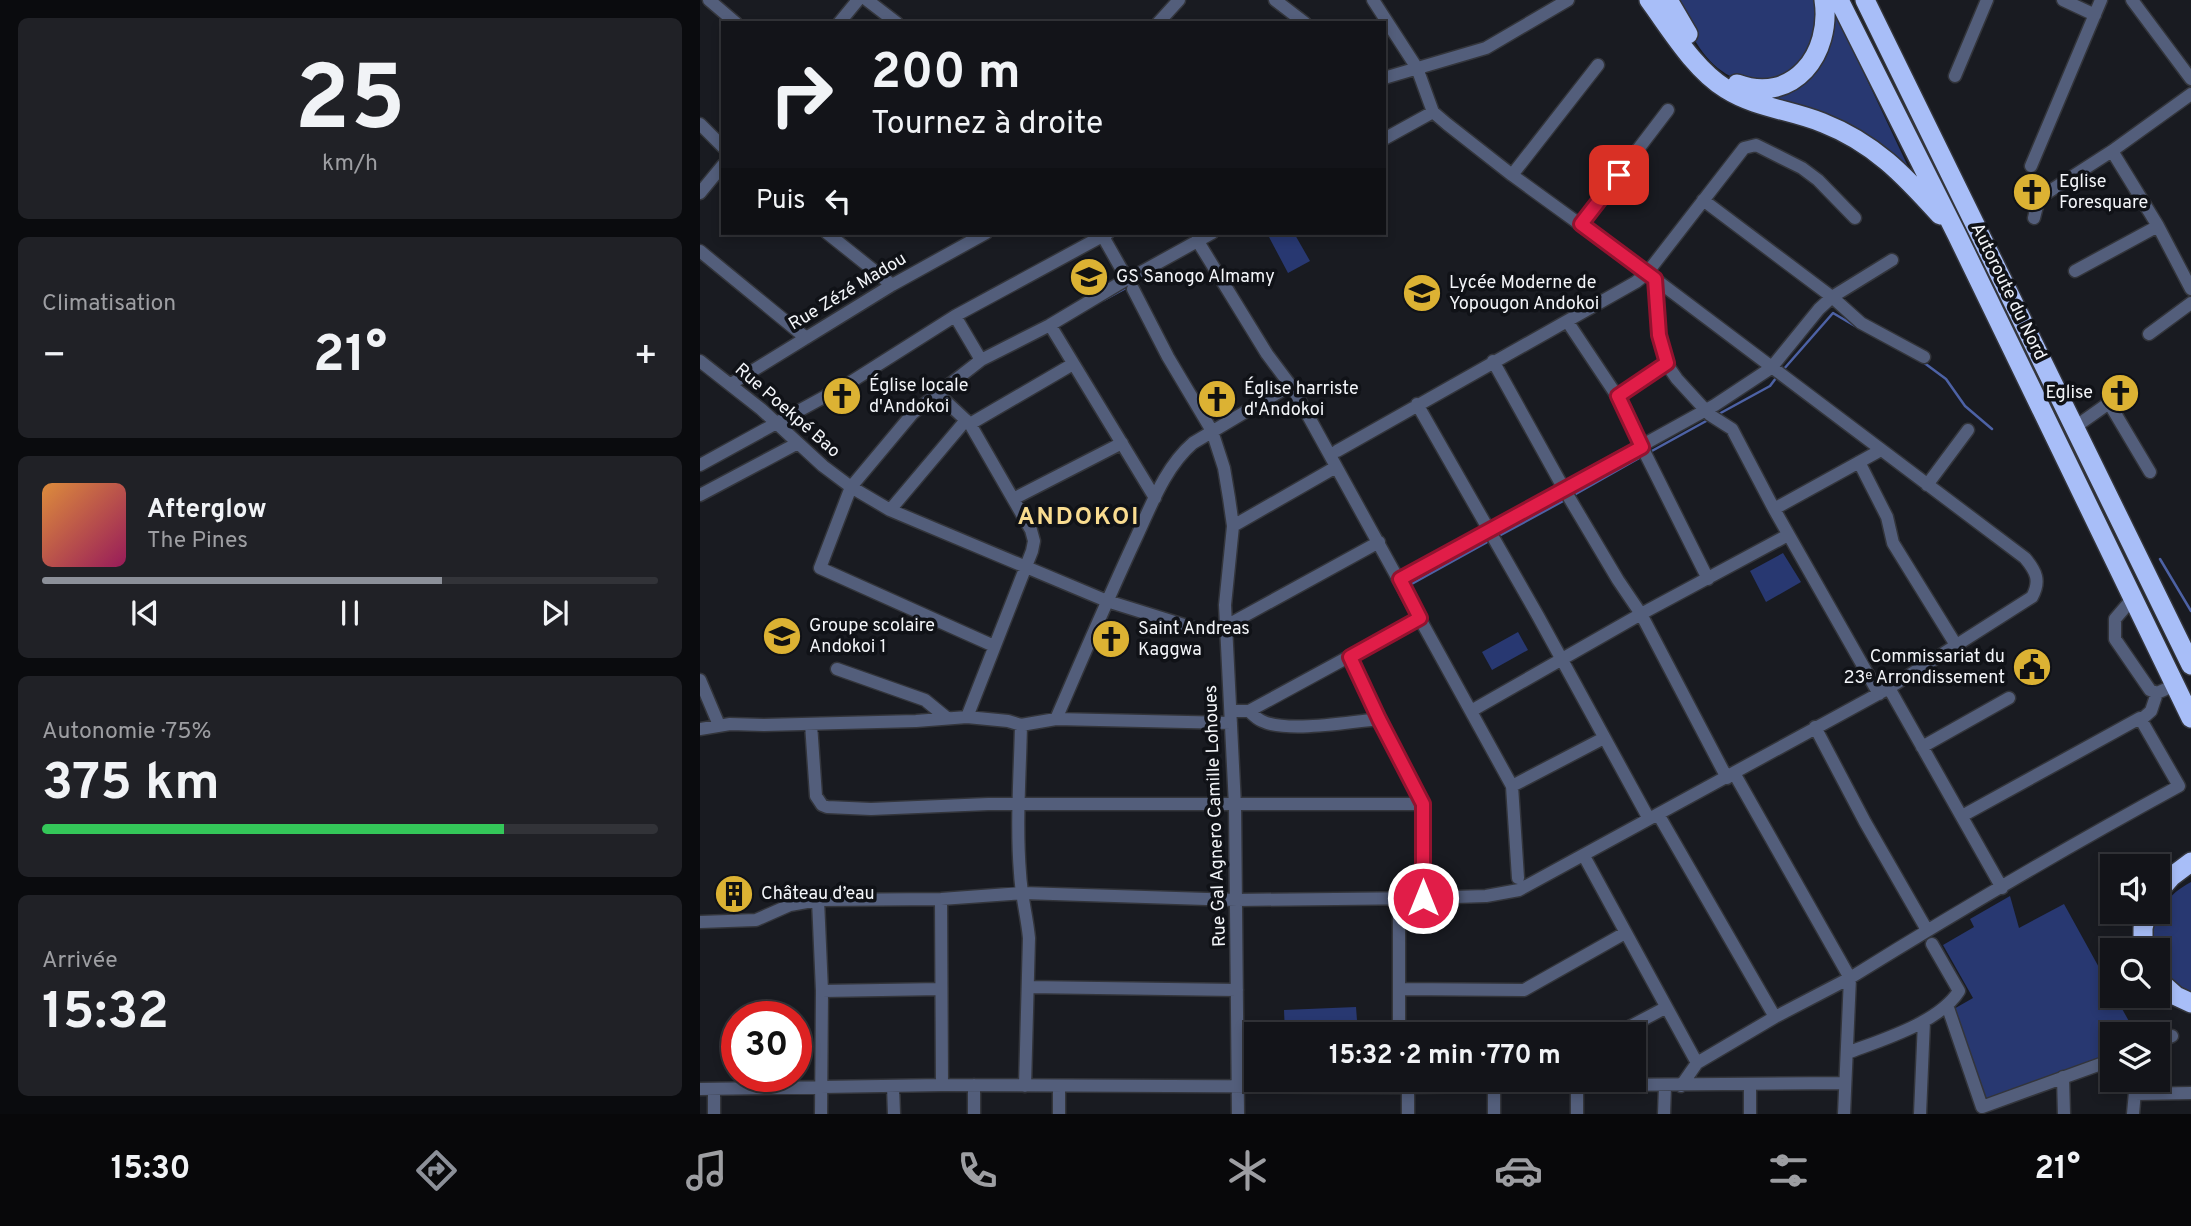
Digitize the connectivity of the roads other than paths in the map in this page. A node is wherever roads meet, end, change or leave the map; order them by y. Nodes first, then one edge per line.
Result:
1 (709, 0) edge
2 (858, 0) edge
3 (867, 0) edge
4 (1179, 0) edge
5 (1275, 0) edge
6 (1373, 0) edge
7 (1568, 0) edge
8 (1649, 0) edge
9 (1668, 0) edge
10 (1824, 0) edge
11 (1839, 0) edge
12 (1865, 0) edge
13 (1987, 0) edge
14 (2063, 0) edge
15 (2101, 0) edge
16 (2132, 0) edge
17 (2095, 15) junction
18 (734, 21) edge
19 (841, 21) edge
20 (894, 21) edge
21 (1160, 21) edge
22 (1302, 21) edge
23 (1598, 65) dead end
24 (1417, 68) junction
25 (1955, 76) dead end
26 (1386, 77) edge
27 (2191, 79) edge
28 (2191, 94) edge
29 (1668, 110) dead end
30 (1433, 112) junction
31 (700, 124) edge
32 (1386, 138) edge
33 (721, 145) edge
34 (2112, 150) junction
35 (2031, 166) dead end
36 (721, 167) edge
37 (1512, 175) junction
38 (700, 193) edge
39 (1703, 200) junction
40 (1855, 218) dead end
41 (2034, 218) dead end
42 (1581, 224) junction
43 (2158, 226) junction
44 (1957, 234) junction
45 (830, 235) edge
46 (978, 235) edge
47 (1102, 235) edge
48 (1105, 235) edge
49 (1208, 235) edge
50 (1197, 240) junction
51 (700, 251) edge
52 (1892, 260) dead end
53 (2075, 271) dead end
54 (1651, 276) junction
55 (1132, 281) junction
56 (892, 285) junction
57 (2191, 289) edge
58 (1832, 297) junction
59 (2191, 303) edge
60 (955, 316) junction
61 (1567, 321) junction
62 (1050, 325) junction
63 (2148, 334) dead end
64 (806, 338) junction
65 (1924, 357) dead end
66 (981, 360) junction
67 (1493, 361) junction
68 (700, 362) edge
69 (1073, 363) junction
70 (1667, 363) junction
71 (1770, 368) junction
72 (731, 384) junction
73 (1289, 386) junction
74 (937, 393) junction
75 (1618, 396) junction
76 (1417, 404) junction
77 (1706, 410) junction
78 (968, 422) junction
79 (776, 423) junction
80 (2075, 427) junction
81 (1968, 430) dead end
82 (1212, 431) junction
83 (798, 443) junction
84 (1122, 443) junction
85 (1642, 447) junction
86 (1881, 450) junction
87 (1338, 451) dead end
88 (1858, 462) junction
89 (700, 466) edge
90 (1336, 467) junction
91 (2150, 472) dead end
92 (1927, 485) junction
93 (852, 487) junction
94 (1564, 489) junction
95 (700, 495) edge
96 (1015, 498) junction
97 (1155, 498) junction
98 (1773, 509) junction
99 (890, 510) junction
100 (1233, 526) junction
101 (1488, 531) junction
102 (1788, 535) junction
103 (1379, 542) junction
104 (1026, 567) junction
105 (1400, 579) junction
106 (1709, 579) junction
107 (2133, 598) junction
108 (2160, 599) junction
109 (1107, 601) junction
110 (1641, 614) junction
111 (1420, 618) junction
112 (1226, 626) junction
113 (2191, 636) edge
114 (1956, 645) junction
115 (994, 646) junction
116 (1350, 657) junction
117 (1562, 660) junction
118 (2191, 665) edge
119 (837, 669) dead end
120 (700, 680) edge
121 (2166, 689) junction
122 (1884, 691) junction
123 (2010, 698) dead end
124 (1471, 710) junction
125 (1249, 711) junction
126 (967, 717) junction
127 (1231, 717) junction
128 (947, 718) junction
129 (2191, 718) edge
130 (1056, 719) junction
131 (1379, 719) junction
132 (2142, 719) junction
133 (811, 724) junction
134 (719, 725) junction
135 (1021, 725) junction
136 (1815, 727) junction
137 (700, 729) edge
138 (1604, 738) junction
139 (1922, 747) junction
140 (1731, 775) junction
141 (1512, 786) junction
142 (1423, 804) junction
143 (1019, 805) junction
144 (1235, 806) junction
145 (1962, 816) junction
146 (1654, 817) junction
147 (1584, 856) junction
148 (2191, 862) edge
149 (1518, 878) dead end
150 (2170, 878) edge
151 (2002, 888) junction
152 (1023, 893) junction
153 (1423, 898) junction
154 (941, 899) junction
155 (1399, 899) junction
156 (818, 900) junction
157 (1237, 900) junction
158 (700, 922) edge
159 (1927, 930) junction
160 (1625, 933) junction
161 (1932, 944) dead end
162 (1850, 978) junction
163 (1028, 987) junction
164 (941, 989) junction
165 (1400, 989) junction
166 (1237, 990) junction
167 (822, 991) junction
168 (2170, 991) edge
169 (2191, 1003) edge
170 (1947, 1004) junction
171 (1665, 1008) junction
172 (1775, 1017) junction
173 (1924, 1021) junction
174 (1399, 1022) edge
175 (1639, 1022) edge
176 (1847, 1053) junction
177 (1697, 1063) junction
178 (2100, 1064) edge
179 (2063, 1077) junction
180 (1844, 1083) junction
181 (942, 1085) junction
182 (974, 1085) junction
183 (892, 1086) junction
184 (1025, 1086) junction
185 (1238, 1086) junction
186 (1244, 1086) edge
187 (1646, 1086) edge
188 (1665, 1086) junction
189 (1681, 1086) junction
190 (1751, 1086) junction
191 (1059, 1087) junction
192 (820, 1088) junction
193 (700, 1089) edge
194 (714, 1089) junction
195 (1403, 1092) edge
196 (1494, 1092) edge
197 (1577, 1092) edge
198 (2191, 1093) edge
199 (2135, 1094) joint
200 (714, 1114) edge
201 (821, 1114) edge
202 (894, 1114) edge
203 (974, 1114) edge
204 (1059, 1114) edge
205 (1238, 1114) edge
206 (1408, 1114) edge
207 (1494, 1114) edge
208 (1577, 1114) edge
209 (1664, 1114) edge
210 (1750, 1114) edge
211 (1844, 1114) edge
212 (1920, 1114) edge
213 (2064, 1114) edge
214 (2133, 1114) edge

1 - 18 street
2 - 19 street
3 - 20 street
4 - 21 street
5 - 22 street
6 - 24 street
7 - 24 street
8 - 44 highway
9 - 10 highway
11 - 44 highway, Autoroute du Nord
12 - 80 highway, Autoroute du Nord
13 - 25 street
14 - 17 street
15 - 17 street
16 - 27 street
17 - 35 street
23 - 37 street
24 - 26 street
24 - 30 street
28 - 34 street
29 - 42 street
30 - 32 street
30 - 37 street
31 - 33 street
34 - 41 street
34 - 43 street
36 - 38 street
37 - 42 street
39 - 40 street
39 - 54 street
39 - 58 street
42 - 54 street
43 - 53 street
43 - 57 street
44 - 107 highway, Autoroute du Nord
45 - 56 street
46 - 56 street, Rue Zézé Madou
47 - 60 street
48 - 55 street, Rue Gal Agnero Camille Lohoues
49 - 50 street
50 - 55 street
50 - 73 street
51 - 64 street
52 - 58 street
54 - 61 street
54 - 70 street
54 - 71 street
55 - 62 street
55 - 82 street, Rue Gal Agnero Camille Lohoues
56 - 64 street, Rue Zézé Madou
58 - 65 street
58 - 71 street
59 - 63 street
60 - 66 street
60 - 79 street
61 - 67 street
61 - 75 street
62 - 66 street
62 - 69 street
64 - 72 street, Rue Zézé Madou
66 - 74 street
67 - 76 street
67 - 94 street
68 - 72 street, Rue Poekpé Bao
69 - 78 street
69 - 84 street
70 - 75 street
70 - 77 street
71 - 77 street
71 - 86 street
72 - 79 street, Rue Poekpé Bao
73 - 82 street
73 - 90 street
74 - 78 street
74 - 93 street
75 - 85 street
76 - 87 street
76 - 101 street
77 - 85 street
77 - 98 street
78 - 96 street
78 - 99 street
79 - 83 street, Rue Poekpé Bao
79 - 89 street
80 - 91 street
80 - 108 highway, Autoroute du Nord
81 - 92 street
82 - 97 street
82 - 100 street, Rue Gal Agnero Camille Lohoues
83 - 93 street, Rue Poekpé Bao
83 - 95 street
84 - 96 street
84 - 97 street
85 - 94 street
85 - 106 street
86 - 88 street
86 - 92 street
88 - 98 street
88 - 114 street
90 - 100 street
90 - 103 street
92 - 114 street
93 - 99 street, Rue Poekpé Bao
93 - 115 street
94 - 101 street
94 - 110 street
96 - 104 street
97 - 109 street
98 - 102 street
99 - 104 street, Rue Poekpé Bao
100 - 112 street, Rue Gal Agnero Camille Lohoues
101 - 105 street
101 - 117 street
102 - 106 street
102 - 122 street
103 - 105 street
103 - 112 street
104 - 109 street, Rue Poekpé Bao
104 - 115 street
105 - 111 street
106 - 110 street
107 - 121 highway, Autoroute du Nord
107 - 121 street
108 - 113 highway
108 - 118 highway, Autoroute du Nord
109 - 112 street, Rue Poekpé Bao
109 - 130 street
110 - 117 street
110 - 140 street
111 - 116 street
111 - 124 street
112 - 127 street, Rue Gal Agnero Camille Lohoues
114 - 122 street
115 - 126 street
116 - 125 street
116 - 131 street
117 - 124 street
117 - 138 street
119 - 128 street
120 - 134 street
121 - 129 highway, Autoroute du Nord
121 - 132 street
122 - 136 street
122 - 139 street
123 - 139 street
124 - 141 street
125 - 127 street
125 - 131 street
126 - 128 street
126 - 135 street
127 - 130 street
127 - 144 street, Rue Gal Agnero Camille Lohoues
128 - 133 street
130 - 135 street
131 - 142 street
132 - 145 street
132 - 151 street
133 - 134 street
133 - 143 street
134 - 137 street
135 - 143 street
136 - 140 street
136 - 159 street
138 - 141 street
138 - 146 street
139 - 145 street
140 - 146 street
140 - 162 street
141 - 149 street
142 - 144 street
142 - 153 street
143 - 144 street
143 - 152 street
144 - 157 street, Rue Gal Agnero Camille Lohoues
145 - 151 street
146 - 147 street
146 - 172 street
147 - 153 street
147 - 160 street
148 - 150 highway
151 - 159 street
152 - 154 street
152 - 157 street
152 - 163 street
153 - 155 street
154 - 156 street
154 - 164 street
155 - 157 street
155 - 165 street
156 - 158 street
156 - 167 street
157 - 166 street, Rue Gal Agnero Camille Lohoues
159 - 162 street
160 - 165 street
160 - 171 street
161 - 170 street
162 - 172 street
162 - 176 street
163 - 166 street
163 - 184 street
164 - 167 street
164 - 181 street
165 - 174 street
166 - 185 street, Rue Gal Agnero Camille Lohoues
167 - 192 street
168 - 169 highway
170 - 173 street
170 - 179 street
171 - 175 street
171 - 177 street
172 - 177 street
173 - 176 street
173 - 212 street
176 - 180 street
177 - 189 street
178 - 179 street
179 - 213 street
180 - 190 street
180 - 211 street
181 - 182 street
181 - 183 street
182 - 184 street
182 - 203 street
183 - 192 street
183 - 202 street
184 - 191 street
185 - 186 street
185 - 191 street
185 - 205 street, Rue Gal Agnero Camille Lohoues
187 - 188 street
188 - 189 street
188 - 209 street
189 - 190 street
190 - 210 street
191 - 204 street
192 - 194 street
192 - 201 street
193 - 194 street
194 - 200 street
195 - 206 street
196 - 207 street
197 - 208 street
198 - 199 street
199 - 214 street

